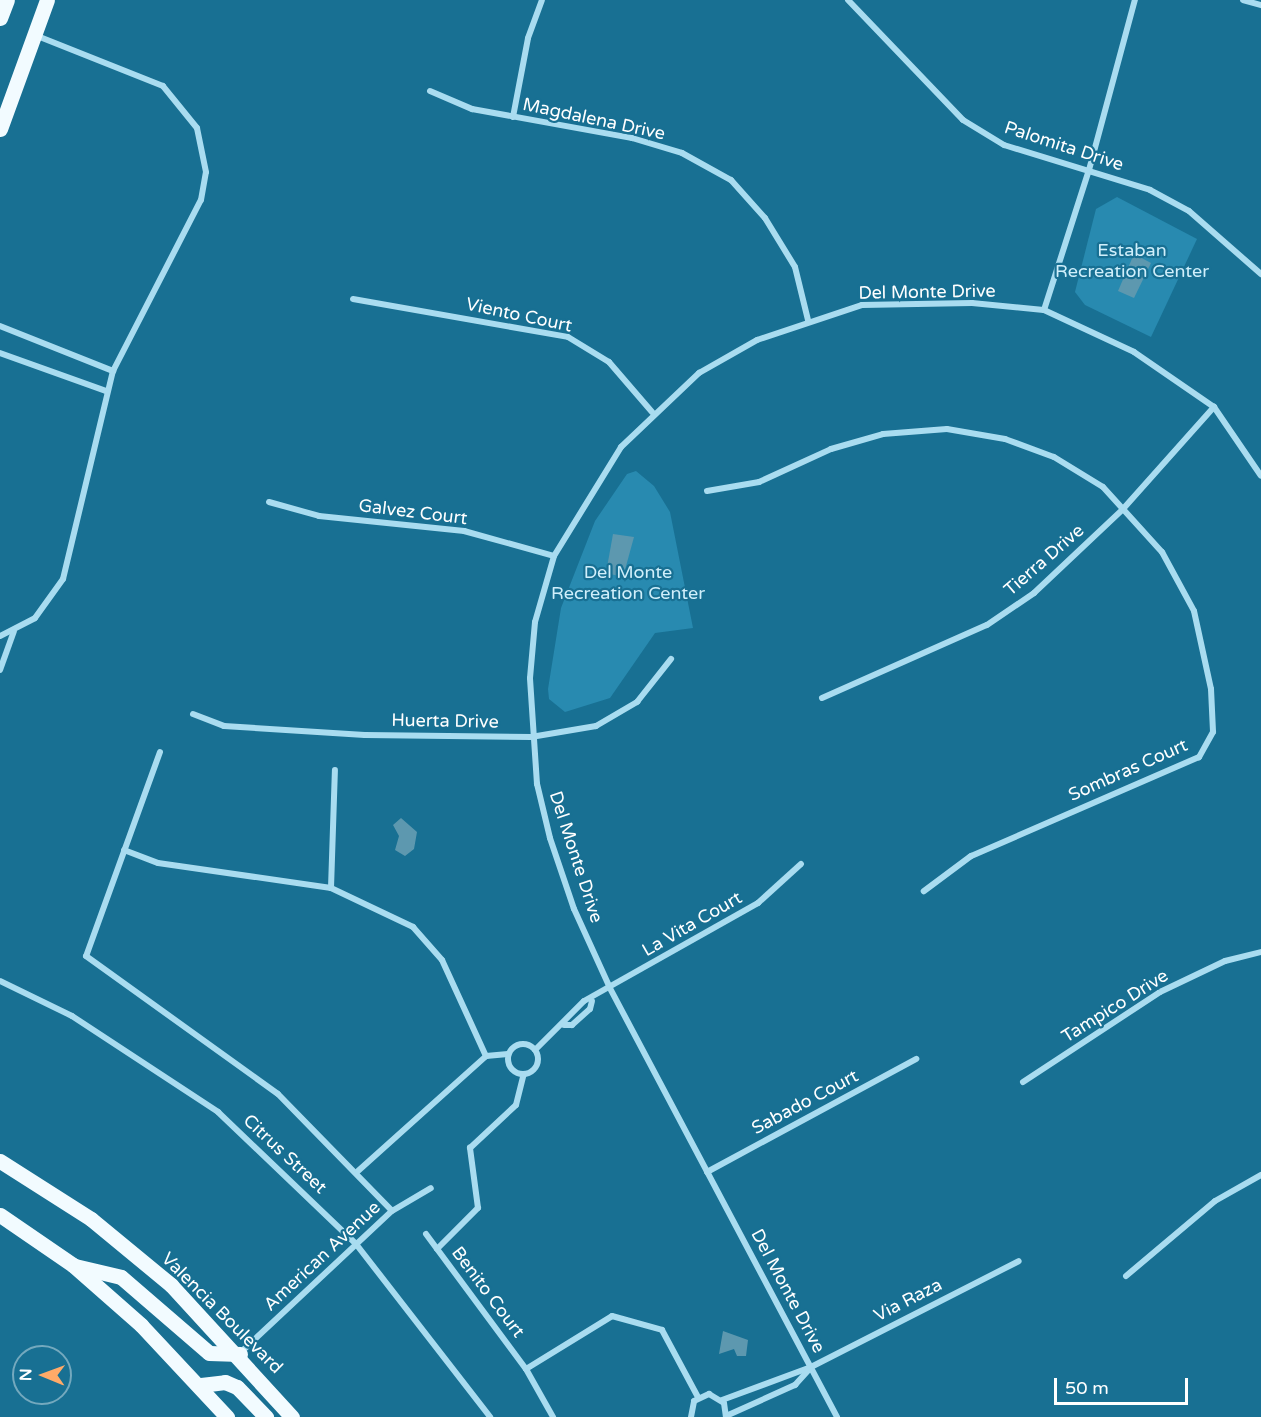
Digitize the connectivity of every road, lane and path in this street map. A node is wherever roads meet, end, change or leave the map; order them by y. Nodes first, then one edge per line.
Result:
1 (7, 0) edge
2 (48, 0) edge
3 (542, 0) edge
4 (848, 0) edge
5 (1135, 0) edge
6 (1244, 0) edge
7 (1261, 5) edge
8 (0, 18) edge
9 (35, 34) junction
10 (429, 91) dead end
11 (513, 117) junction
12 (0, 129) edge
13 (1089, 170) junction
14 (1261, 274) edge
15 (353, 299) dead end
16 (1044, 310) junction
17 (808, 320) junction
18 (0, 326) edge
19 (0, 353) edge
20 (113, 370) junction
21 (106, 391) junction
22 (1214, 407) junction
23 (652, 412) junction
24 (1261, 476) edge
25 (706, 491) dead end
26 (269, 502) dead end
27 (1123, 509) junction
28 (554, 556) junction
29 (14, 631) junction
30 (0, 636) edge
31 (671, 659) dead end
32 (0, 670) edge
33 (822, 698) dead end
34 (193, 714) dead end
35 (531, 737) junction
36 (160, 752) dead end
37 (335, 770) dead end
38 (124, 850) junction
39 (801, 864) dead end
40 (330, 888) junction
41 (924, 891) dead end
42 (1261, 952) edge
43 (0, 981) edge
44 (610, 988) junction
45 (591, 1000) junction
46 (564, 1025) junction
47 (536, 1050) junction
48 (508, 1054) junction
49 (486, 1056) junction
50 (916, 1059) dead end
51 (524, 1074) junction
52 (1023, 1082) dead end
53 (0, 1161) edge
54 (358, 1171) junction
55 (707, 1172) junction
56 (1261, 1175) edge
57 (431, 1188) dead end
58 (392, 1210) junction
59 (0, 1215) edge
60 (426, 1234) dead end
61 (356, 1244) junction
62 (437, 1249) junction
63 (1019, 1261) dead end
64 (73, 1265) junction
65 (1126, 1276) dead end
66 (240, 1354) junction
67 (811, 1366) junction
68 (526, 1369) junction
69 (201, 1385) junction
70 (698, 1397) junction
71 (722, 1400) junction
72 (227, 1417) edge
73 (267, 1417) edge
74 (292, 1417) edge
75 (490, 1417) edge
76 (553, 1417) edge
77 (691, 1417) edge
78 (726, 1417) edge
79 (837, 1417) edge

1 - 8 main road
2 - 9 main road
3 - 11 street
4 - 13 street, Palomita Drive
5 - 13 street
6 - 7 street
9 - 12 main road
9 - 20 street
10 - 11 street, Magdalena Drive
11 - 17 street, Magdalena Drive
13 - 14 street, Palomita Drive
13 - 16 street
15 - 23 street, Viento Court
16 - 17 street, Del Monte Drive
16 - 22 street, Del Monte Drive
17 - 23 street, Del Monte Drive
18 - 20 street
19 - 21 street
20 - 21 street
21 - 29 street
22 - 24 street
22 - 27 street, Tierra Drive
23 - 28 street, Del Monte Drive
25 - 27 street, Sombras Court
26 - 28 street, Galvez Court
27 - 33 street, Tierra Drive
27 - 41 street, Sombras Court
28 - 35 street, Del Monte Drive
29 - 30 street
29 - 32 street
31 - 35 street, Huerta Drive
34 - 35 street, Huerta Drive
35 - 44 street, Del Monte Drive
36 - 38 street
37 - 40 street
38 - 40 street
38 - 54 street
39 - 44 street, La Vita Court
40 - 49 street
42 - 52 street, Tampico Drive
43 - 61 street, Citrus Street
44 - 45 street, La Vita Court
44 - 55 street, Del Monte Drive
45 - 46 street, La Vita Court
45 - 46 street, La Vita Court
46 - 47 street, La Vita Court
47 - 48 street
47 - 51 street
48 - 49 street
48 - 51 street
49 - 54 street
50 - 55 street, Sabado Court
51 - 62 street
53 - 66 main road, Valencia Boulevard
54 - 58 street
55 - 67 street, Del Monte Drive
56 - 65 street
57 - 58 street, American Avenue
58 - 61 street, American Avenue
59 - 64 main road
60 - 62 street, Benito Court
61 - 66 street, American Avenue
61 - 75 street, Citrus Street
62 - 68 street, Benito Court
63 - 67 street, Via Raza
64 - 66 main road
64 - 69 main road
66 - 74 main road, Valencia Boulevard
67 - 71 street, Via Raza
67 - 78 street, Via Raza
67 - 79 street, Del Monte Drive
68 - 70 street
68 - 76 street, Benito Court
69 - 72 main road
69 - 73 main road
70 - 71 street
70 - 77 street
71 - 78 street

